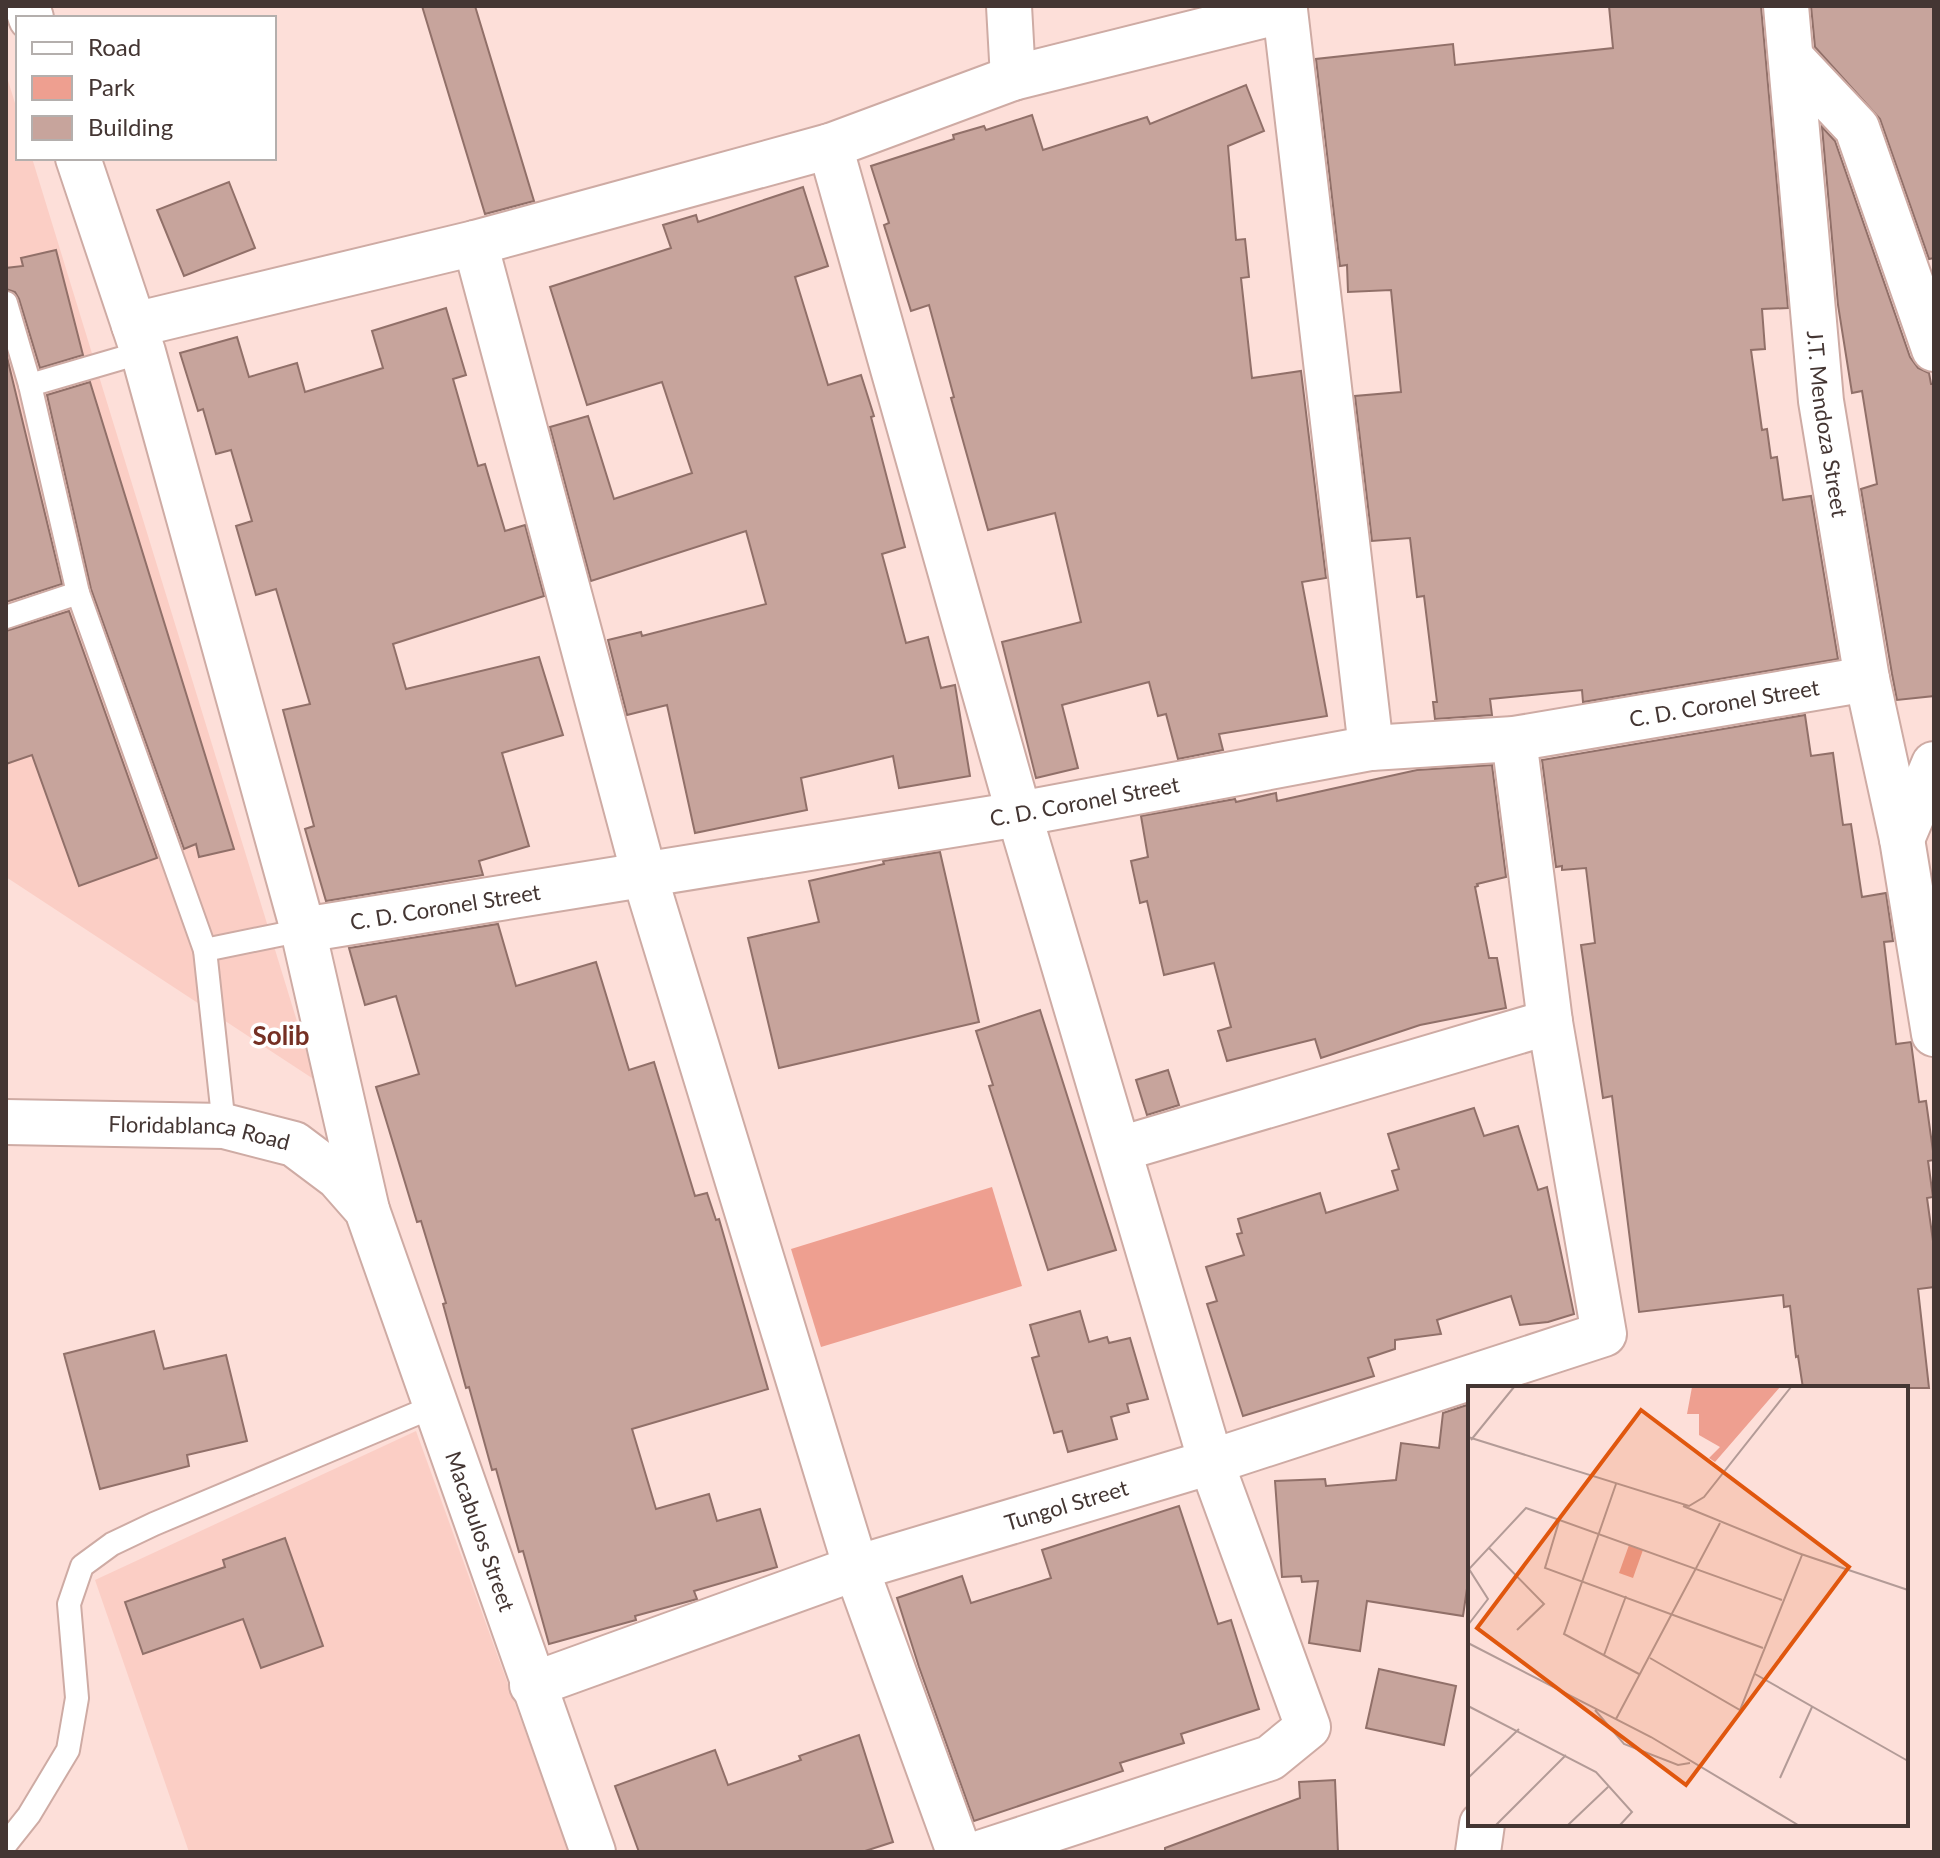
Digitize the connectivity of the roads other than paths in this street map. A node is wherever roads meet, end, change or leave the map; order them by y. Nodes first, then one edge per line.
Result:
1 (1009, 6) edge
2 (1786, 6) edge
3 (1793, 60) junction
4 (1013, 78) junction
5 (830, 146) junction
6 (79, 160) edge
7 (475, 243) junction
8 (6, 303) edge
9 (139, 338) junction
10 (1934, 349) edge
11 (30, 385) junction
12 (78, 593) junction
13 (6, 617) edge
14 (1867, 679) junction
15 (1514, 739) junction
16 (1371, 748) junction
17 (1934, 764) edge
18 (1019, 814) junction
19 (1902, 839) junction
20 (644, 874) junction
21 (303, 930) junction
22 (205, 950) junction
23 (1550, 1022) junction
24 (1934, 1034) edge
25 (6, 1122) edge
26 (224, 1126) junction
27 (1120, 1149) junction
28 (367, 1210) junction
29 (437, 1405) junction
30 (1211, 1462) junction
31 (856, 1568) junction
32 (532, 1685) junction
33 (1482, 1826) edge
34 (6, 1844) edge
35 (593, 1852) edge
36 (959, 1852) edge
37 (983, 1852) edge
38 (1478, 1852) edge

1 - 4 street
2 - 3 street, J.T. Mendoza Street
3 - 10 street
3 - 14 street, J.T. Mendoza Street
4 - 5 street
4 - 16 street
5 - 7 street
5 - 18 street
6 - 9 street
7 - 9 street
7 - 20 street
8 - 11 lane
9 - 11 lane
9 - 21 street
11 - 12 lane
12 - 13 lane
12 - 22 lane
14 - 15 street, C. D. Coronel Street
14 - 19 street, J.T. Mendoza Street
15 - 16 street, C. D. Coronel Street
15 - 23 street
16 - 18 street, C. D. Coronel Street
17 - 19 street
18 - 20 street, C. D. Coronel Street
18 - 27 street
19 - 24 street, J.T. Mendoza Street
20 - 21 street, C. D. Coronel Street
20 - 31 street
21 - 22 lane
21 - 28 street
22 - 26 lane
23 - 27 street
23 - 30 street, Tungol Street
25 - 26 street, Floridablanca Road
26 - 28 street, Floridablanca Road
27 - 30 street
28 - 29 street, Macabulos Street
29 - 32 street, Macabulos Street
29 - 34 lane
30 - 31 street, Tungol Street
30 - 37 street
31 - 32 street, Tungol Street
31 - 36 street
32 - 35 street, Macabulos Street
33 - 38 street

